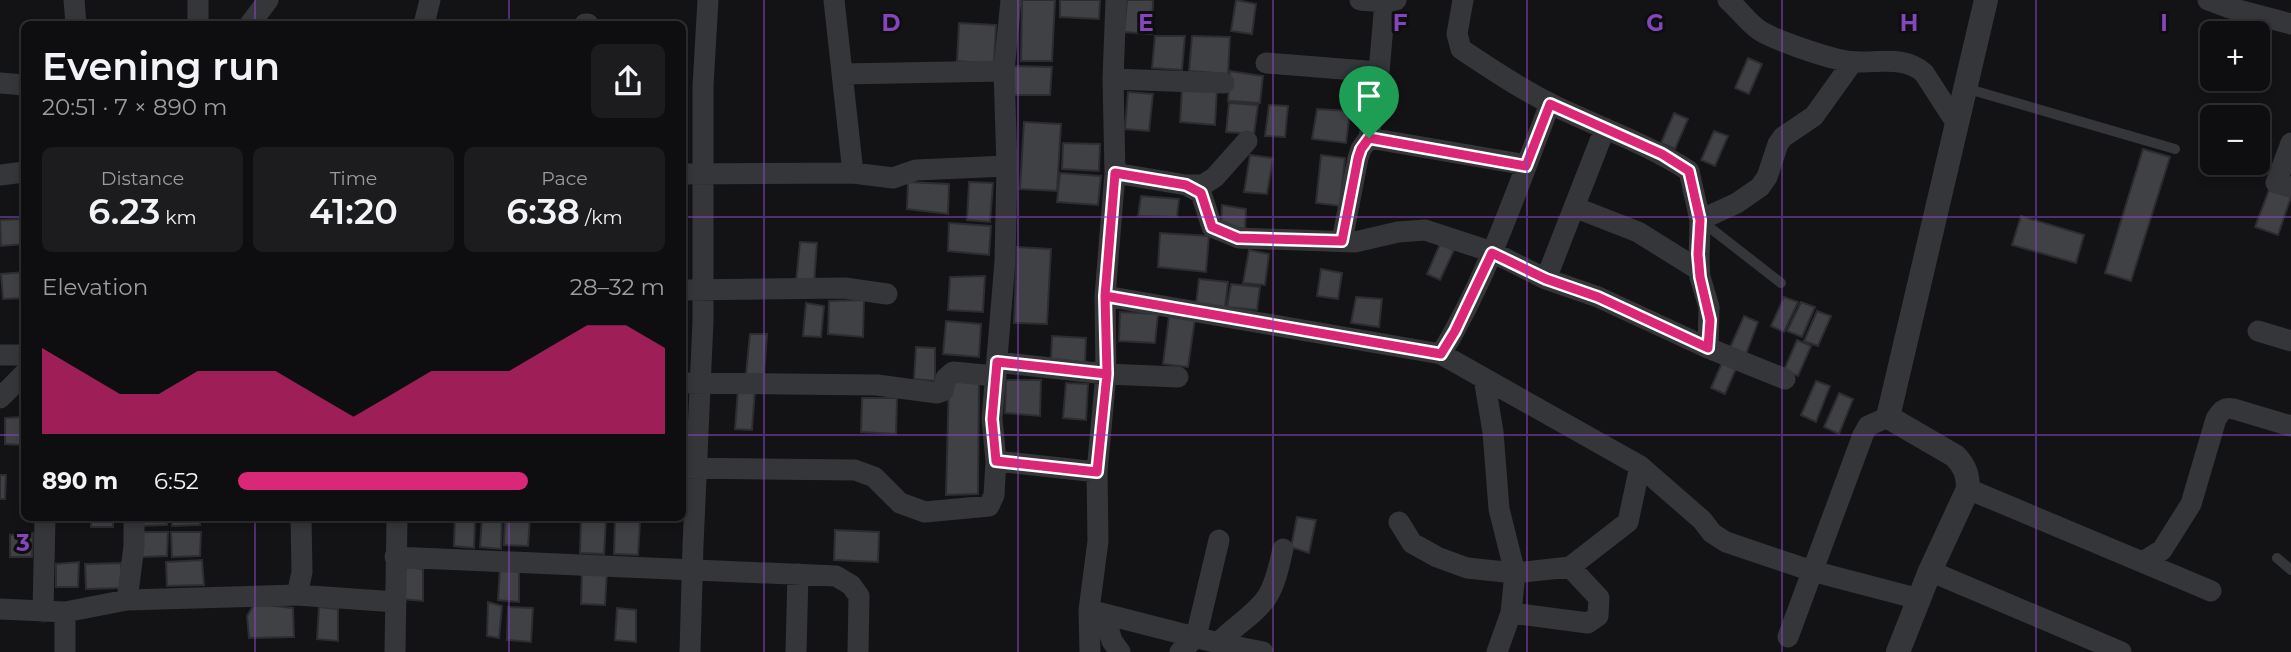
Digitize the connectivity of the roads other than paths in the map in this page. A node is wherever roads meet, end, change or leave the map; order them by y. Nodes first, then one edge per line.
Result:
1 (74, 0) edge
2 (198, 0) edge
3 (268, 0) edge
4 (429, 0) edge
5 (708, 0) edge
6 (834, 0) edge
7 (1011, 0) edge
8 (1116, 0) edge
9 (1360, 0) edge
10 (1463, 0) edge
11 (1728, 0) edge
12 (1986, 0) edge
13 (2208, 0) edge
14 (1391, 1) edge
15 (76, 21) edge
16 (198, 21) edge
17 (252, 21) edge
18 (425, 21) edge
19 (2291, 23) edge
20 (1266, 63) dead end
21 (1852, 63) junction
22 (1004, 71) junction
23 (1379, 72) junction
24 (842, 74) junction
25 (1113, 79) junction
26 (0, 83) edge
27 (1224, 83) dead end
28 (21, 85) edge
29 (692, 87) edge
30 (1965, 88) junction
31 (1550, 104) junction
32 (1957, 124) junction
33 (1605, 128) junction
34 (1369, 138) junction
35 (1247, 141) dead end
36 (2291, 143) edge
37 (2175, 149) dead end
38 (1007, 166) junction
39 (1526, 166) junction
40 (21, 172) edge
41 (853, 173) junction
42 (1115, 173) junction
43 (693, 174) edge
44 (0, 176) edge
45 (1186, 185) junction
46 (2291, 187) edge
47 (1574, 207) junction
48 (1700, 220) junction
49 (1342, 241) junction
50 (1492, 253) junction
51 (1699, 270) junction
52 (1546, 279) junction
53 (1782, 283) dead end
54 (693, 290) edge
55 (887, 294) dead end
56 (1105, 296) junction
57 (2258, 331) dead end
58 (2291, 341) edge
59 (1708, 348) junction
60 (1441, 354) junction
61 (0, 355) edge
62 (21, 355) edge
63 (996, 369) junction
64 (1107, 374) junction
65 (21, 377) edge
66 (1178, 377) dead end
67 (1484, 378) junction
68 (1785, 379) dead end
69 (691, 383) edge
70 (0, 398) edge
71 (1888, 417) junction
72 (2291, 426) edge
73 (996, 461) junction
74 (1640, 466) junction
75 (689, 468) edge
76 (1097, 472) junction
77 (1968, 489) junction
78 (45, 521) edge
79 (134, 521) edge
80 (301, 521) edge
81 (397, 521) edge
82 (1399, 522) dead end
83 (1219, 540) dead end
84 (1283, 549) dead end
85 (396, 557) junction
86 (2277, 558) dead end
87 (2143, 562) junction
88 (1570, 567) junction
89 (2291, 570) edge
90 (692, 571) junction
91 (1812, 571) junction
92 (1930, 571) junction
93 (1515, 573) junction
94 (798, 574) junction
95 (2211, 591) dead end
96 (297, 595) junction
97 (1919, 599) junction
98 (127, 600) junction
99 (396, 602) junction
100 (0, 609) edge
101 (43, 612) junction
102 (65, 612) junction
103 (1096, 612) junction
104 (1511, 613) junction
105 (1196, 637) junction
106 (1788, 637) dead end
107 (1218, 643) junction
108 (65, 652) edge
109 (395, 652) edge
110 (691, 652) edge
111 (796, 652) edge
112 (858, 652) edge
113 (1090, 652) edge
114 (1120, 652) edge
115 (1180, 652) edge
116 (1263, 652) edge
117 (1496, 652) edge
118 (1898, 652) edge
119 (2122, 652) edge

1 - 15 street
2 - 16 street
3 - 17 street
4 - 18 street
5 - 29 street
6 - 24 street
7 - 22 street
8 - 25 street
9 - 14 street
10 - 31 street
11 - 21 street
12 - 30 street
13 - 19 street
14 - 23 street
20 - 23 street
21 - 32 street
21 - 48 street
22 - 24 street
22 - 38 street
23 - 34 street
24 - 41 street
25 - 27 street
25 - 42 street
26 - 28 street
29 - 43 street
30 - 32 street
30 - 37 lane
31 - 33 street
31 - 39 street
32 - 71 street
33 - 47 street
33 - 48 street
34 - 39 street
34 - 49 street
35 - 45 street
36 - 46 street
38 - 41 street
38 - 63 street
39 - 50 street
40 - 44 street
41 - 43 street
42 - 45 street
42 - 56 street
43 - 54 street
45 - 49 street
47 - 51 street
47 - 52 street
48 - 51 street
48 - 53 lane
49 - 50 street
50 - 52 street
50 - 60 street
51 - 59 street
52 - 59 street
54 - 55 street
54 - 69 street
56 - 60 street
56 - 64 street
57 - 58 street
59 - 68 street
60 - 67 street
61 - 62 street
63 - 64 street
63 - 69 street
63 - 73 street
64 - 66 street
64 - 76 street
65 - 70 street
67 - 74 street
67 - 93 street
69 - 75 street
71 - 77 street
71 - 91 street
72 - 87 street
73 - 75 street
73 - 76 street
74 - 88 street
74 - 91 street
75 - 90 street
76 - 103 street
77 - 87 street
77 - 92 street
78 - 101 street
79 - 98 street
80 - 96 street
81 - 85 street
82 - 93 street
83 - 105 street
84 - 107 street
85 - 90 street
85 - 99 street
86 - 89 lane
87 - 95 street
88 - 93 street
88 - 104 street
90 - 94 street
90 - 110 street
91 - 97 street
91 - 106 street
92 - 97 street
92 - 119 street
93 - 104 street
94 - 111 street
94 - 112 street
96 - 98 street
96 - 99 street
97 - 118 street
98 - 102 street
99 - 109 street
100 - 101 street
101 - 102 street
102 - 108 street
103 - 105 street
103 - 113 street
103 - 114 street
104 - 117 street
105 - 107 street
105 - 115 street
107 - 116 street

